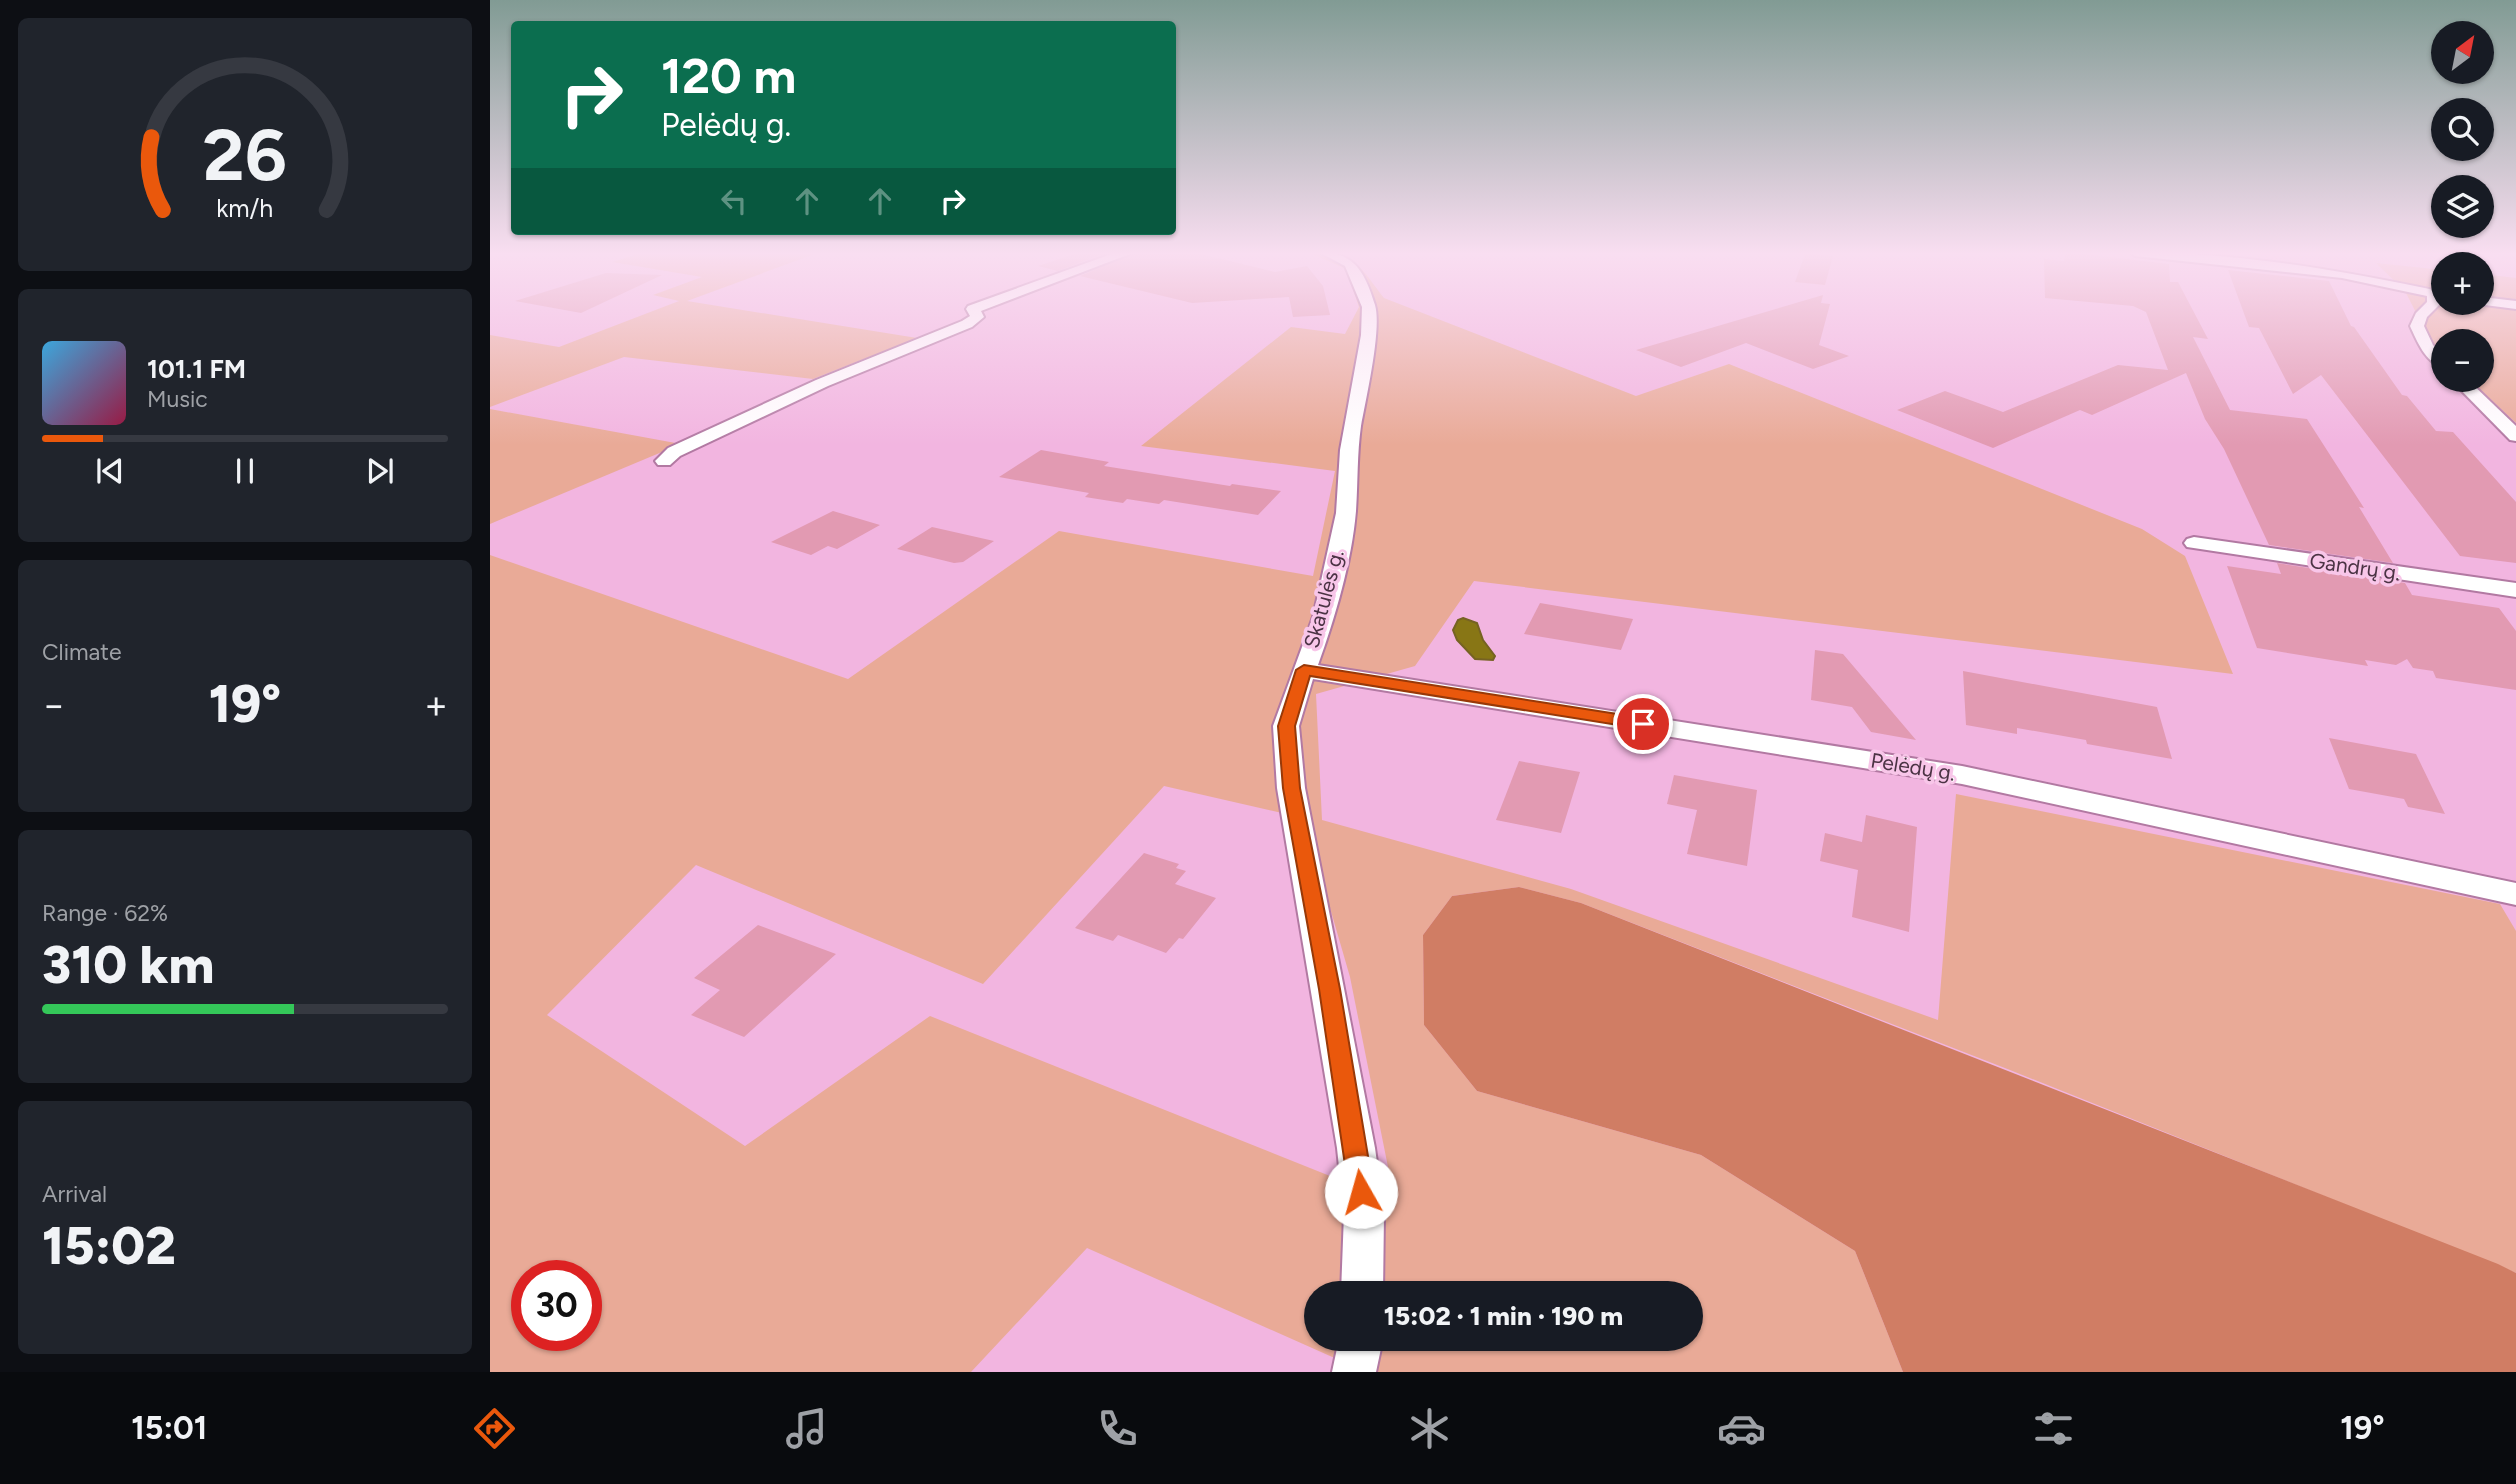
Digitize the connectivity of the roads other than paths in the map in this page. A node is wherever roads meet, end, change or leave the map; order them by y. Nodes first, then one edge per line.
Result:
1 (977, 316) edge
2 (1369, 316) edge
3 (2421, 316) edge
4 (2431, 351) edge
5 (2471, 392) edge
6 (2516, 436) edge
7 (664, 461) dead end
8 (2194, 544) dead end
9 (2516, 590) edge
10 (1304, 670) junction
11 (2516, 894) edge
12 (1362, 1281) edge
13 (1358, 1351) edge
14 (1354, 1372) edge

1 - 7 street
2 - 10 street, Skatulės g.
3 - 4 street
5 - 6 street
8 - 9 street, Gandrų g.
10 - 11 street, Pelėdų g.
10 - 12 street, Skatulės g.
13 - 14 street

